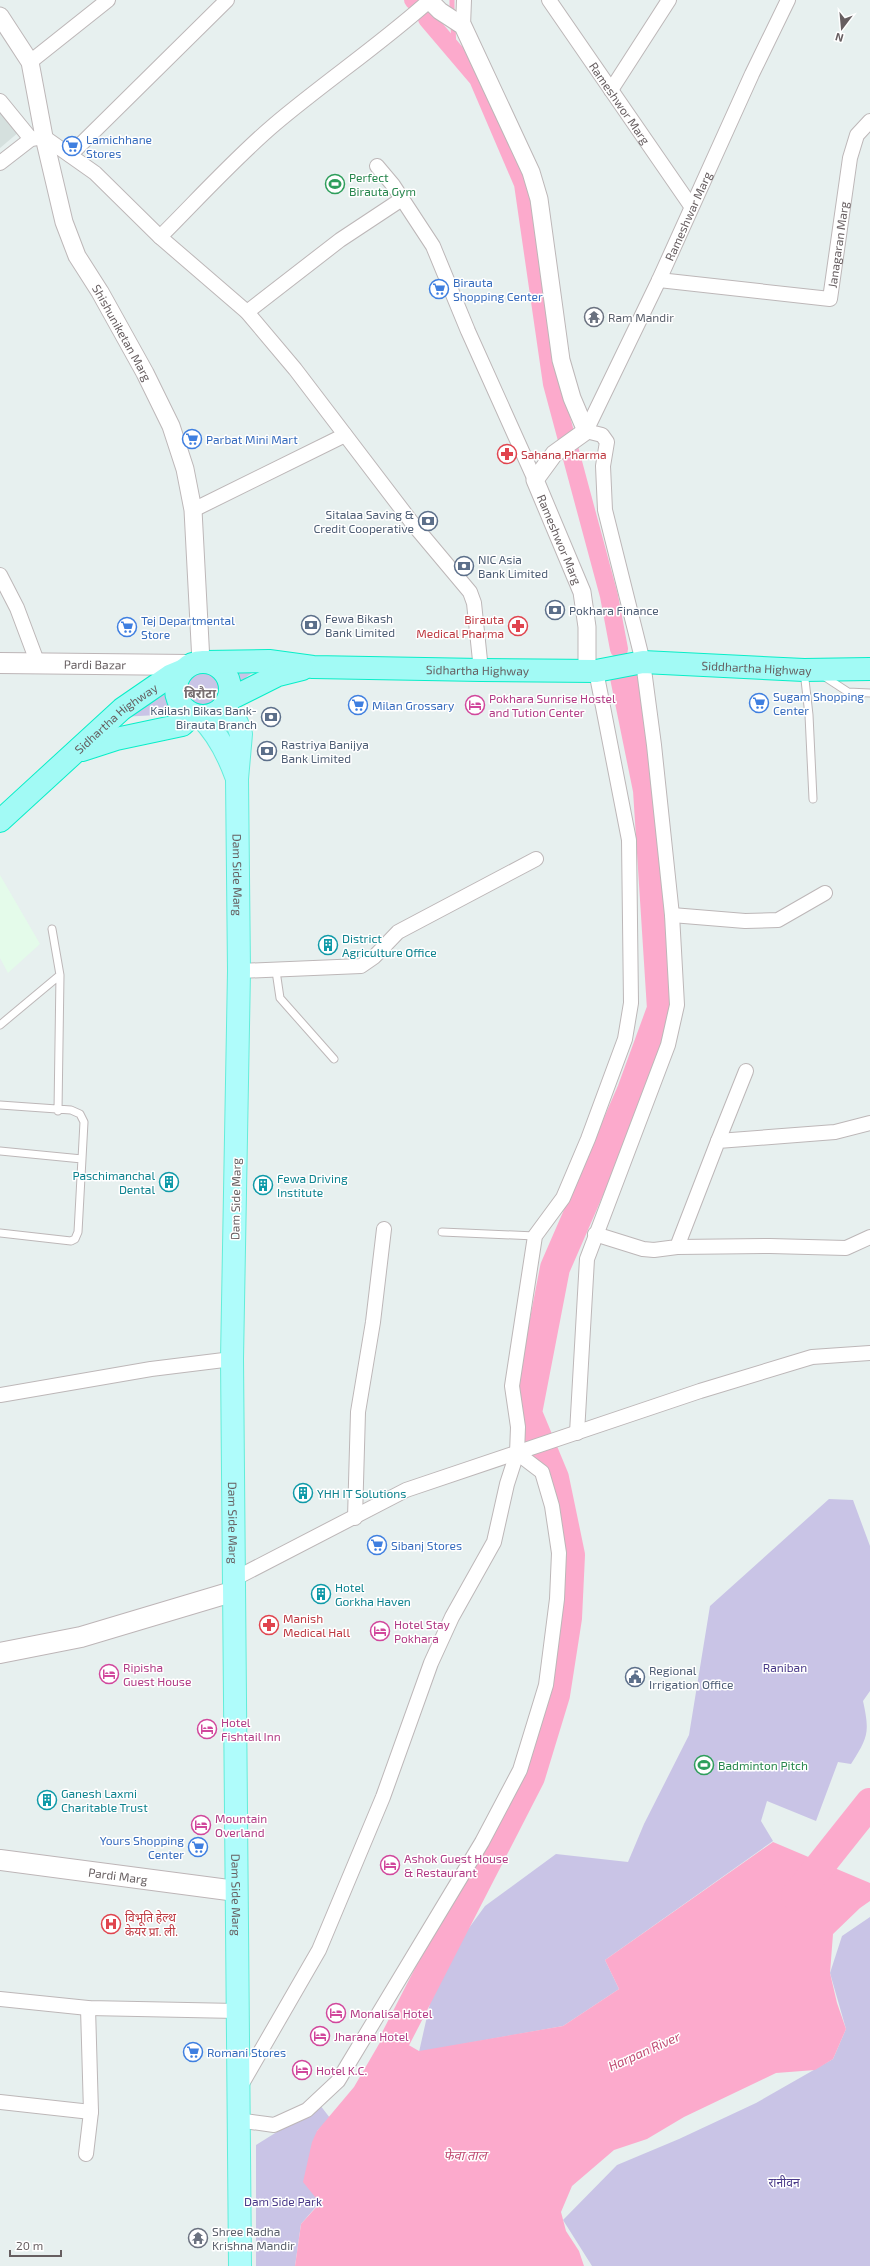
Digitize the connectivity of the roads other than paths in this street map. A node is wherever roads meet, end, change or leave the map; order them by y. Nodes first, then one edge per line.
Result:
1 (108, 0) edge
2 (227, 0) edge
3 (464, 0) edge
4 (549, 0) edge
5 (669, 0) edge
6 (788, 0) edge
7 (432, 3) edge
8 (0, 16) edge
9 (461, 24) junction
10 (30, 62) junction
11 (611, 90) junction
12 (0, 101) edge
13 (870, 121) edge
14 (38, 138) junction
15 (70, 155) junction
16 (0, 163) edge
17 (377, 166) dead end
18 (402, 199) junction
19 (691, 206) junction
20 (160, 237) junction
21 (659, 280) junction
22 (247, 312) junction
23 (585, 432) junction
24 (346, 435) junction
25 (535, 480) junction
26 (193, 510) junction
27 (0, 575) edge
28 (643, 662) junction
29 (0, 663) edge
30 (38, 664) junction
31 (194, 665) junction
32 (312, 667) junction
33 (870, 669) edge
34 (481, 670) junction
35 (595, 670) junction
36 (810, 670) junction
37 (870, 693) edge
38 (226, 704) junction
39 (197, 716) junction
40 (76, 752) junction
41 (237, 779) junction
42 (813, 799) dead end
43 (0, 821) edge
44 (536, 859) dead end
45 (825, 893) dead end
46 (672, 915) junction
47 (52, 929) dead end
48 (239, 971) junction
49 (276, 971) junction
50 (60, 975) junction
51 (0, 1024) edge
52 (334, 1058) dead end
53 (746, 1071) dead end
54 (0, 1105) edge
55 (58, 1110) junction
56 (870, 1124) edge
57 (718, 1141) junction
58 (0, 1151) edge
59 (82, 1159) junction
60 (384, 1229) dead end
61 (442, 1232) dead end
62 (0, 1233) edge
63 (595, 1234) junction
64 (535, 1236) junction
65 (870, 1237) edge
66 (677, 1247) junction
67 (870, 1353) edge
68 (232, 1358) junction
69 (0, 1395) edge
70 (577, 1433) junction
71 (523, 1451) junction
72 (355, 1518) junction
73 (235, 1585) junction
74 (0, 1653) edge
75 (0, 1860) edge
76 (236, 1891) junction
77 (0, 1999) edge
78 (88, 2008) junction
79 (237, 2011) junction
80 (238, 2091) junction
81 (0, 2102) edge
82 (91, 2112) junction
83 (237, 2120) junction
84 (86, 2154) dead end
85 (240, 2266) edge

1 - 10 street
2 - 15 street
3 - 9 street
4 - 11 street, Rameshwor Marg
5 - 11 street
6 - 19 street, Rameshwar Marg
7 - 9 street
7 - 20 street
8 - 10 street, Shishuniketan Marg
9 - 23 street
10 - 14 street, Shishuniketan Marg
11 - 19 street, Rameshwor Marg
12 - 14 street
13 - 21 street, Janagaran Marg
14 - 15 street
14 - 16 street
14 - 26 street, Shishuniketan Marg
15 - 20 street
17 - 18 street
18 - 22 street
18 - 25 street
19 - 21 street, Rameshwar Marg
20 - 22 street
21 - 23 street, Rameshwar Marg
22 - 24 street
23 - 25 street, Rameshwor Marg
23 - 28 street
24 - 26 street
24 - 34 street
25 - 35 street, Rameshwor Marg
26 - 31 street, Shishuniketan Marg
27 - 30 street
28 - 35 highway, Sidhartha Highway
28 - 36 highway, Siddhartha Highway
28 - 46 street
29 - 30 main road, Pardi Bazar
30 - 31 main road, Pardi Bazar
31 - 32 highway, Sidhartha Highway
31 - 38 highway
31 - 39 highway
31 - 40 highway, Sidhartha Highway
32 - 34 highway, Sidhartha Highway
32 - 38 highway, Sidhartha Highway
33 - 36 highway, Siddhartha Highway
34 - 35 highway, Sidhartha Highway
35 - 64 street
36 - 37 lane
36 - 42 lane
38 - 39 highway
38 - 41 main road
39 - 40 highway, Sidhartha Highway
39 - 41 main road
40 - 43 highway
41 - 48 main road, Dam Side Marg
44 - 49 street
45 - 46 street
46 - 63 street
47 - 50 lane
48 - 49 street
48 - 68 main road, Dam Side Marg
49 - 52 lane
50 - 51 lane
50 - 55 lane
53 - 57 street
54 - 55 lane
55 - 59 lane
56 - 57 street
57 - 66 street
58 - 59 lane
59 - 62 lane
60 - 72 street
61 - 64 lane
63 - 66 street
63 - 70 street
64 - 71 street
65 - 66 street
67 - 70 street
68 - 69 street
68 - 73 main road, Dam Side Marg
70 - 71 street
71 - 72 street
71 - 80 street
71 - 83 street
72 - 73 street
73 - 74 main road
73 - 76 main road, Dam Side Marg
75 - 76 main road, Pardi Marg
76 - 79 main road, Dam Side Marg
77 - 78 street
78 - 79 street
78 - 82 street
79 - 80 main road, Dam Side Marg
80 - 83 main road, Dam Side Marg
81 - 82 street
82 - 84 street
83 - 85 main road, Dam Side Marg

